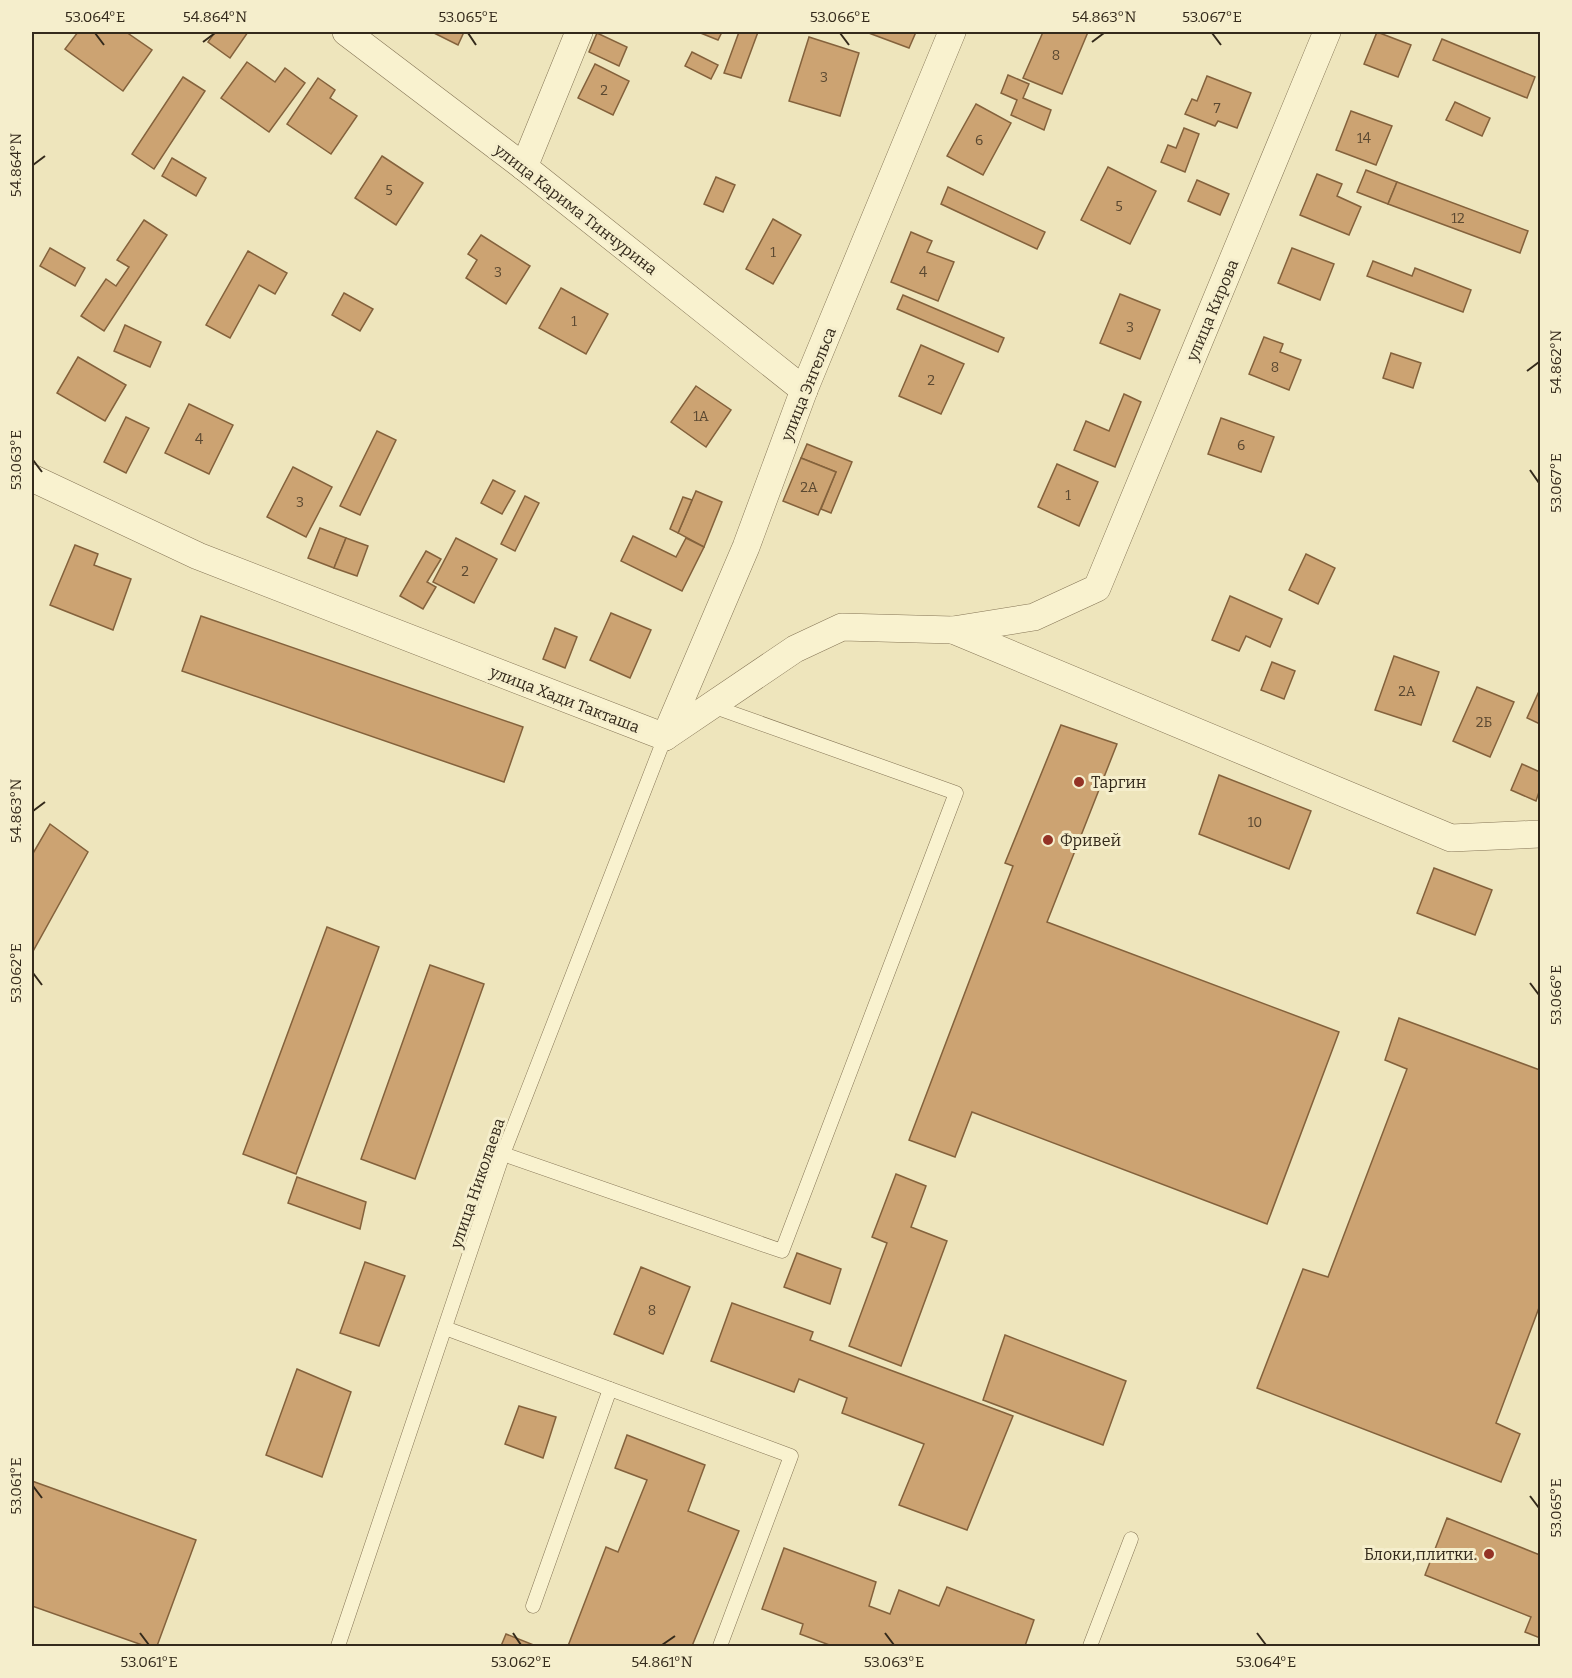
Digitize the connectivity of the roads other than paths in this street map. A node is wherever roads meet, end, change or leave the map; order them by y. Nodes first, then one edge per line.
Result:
1 (346, 32) edge
2 (579, 32) edge
3 (952, 32) edge
4 (1327, 32) edge
5 (524, 167) junction
6 (804, 390) junction
7 (32, 478) edge
8 (953, 630) junction
9 (712, 706) junction
10 (665, 737) junction
11 (1540, 834) edge
12 (503, 1154) junction
13 (445, 1328) junction
14 (610, 1389) junction
15 (1131, 1539) dead end
16 (533, 1606) dead end
17 (338, 1647) edge
18 (720, 1647) edge
19 (1090, 1647) edge

1 - 5 street, улица Карима Тинчурина
2 - 5 street
3 - 6 street, улица Энгельса
4 - 8 street, улица Кирова
5 - 6 street, улица Карима Тинчурина
6 - 10 street, улица Энгельса
7 - 10 street, улица Хади Такташа
8 - 9 street
8 - 11 street
9 - 10 street
9 - 12 lane
10 - 12 lane, улица Николаева
12 - 13 lane, улица Николаева
13 - 14 lane
13 - 17 lane, улица Николаева
14 - 16 lane
14 - 18 lane
15 - 19 lane

